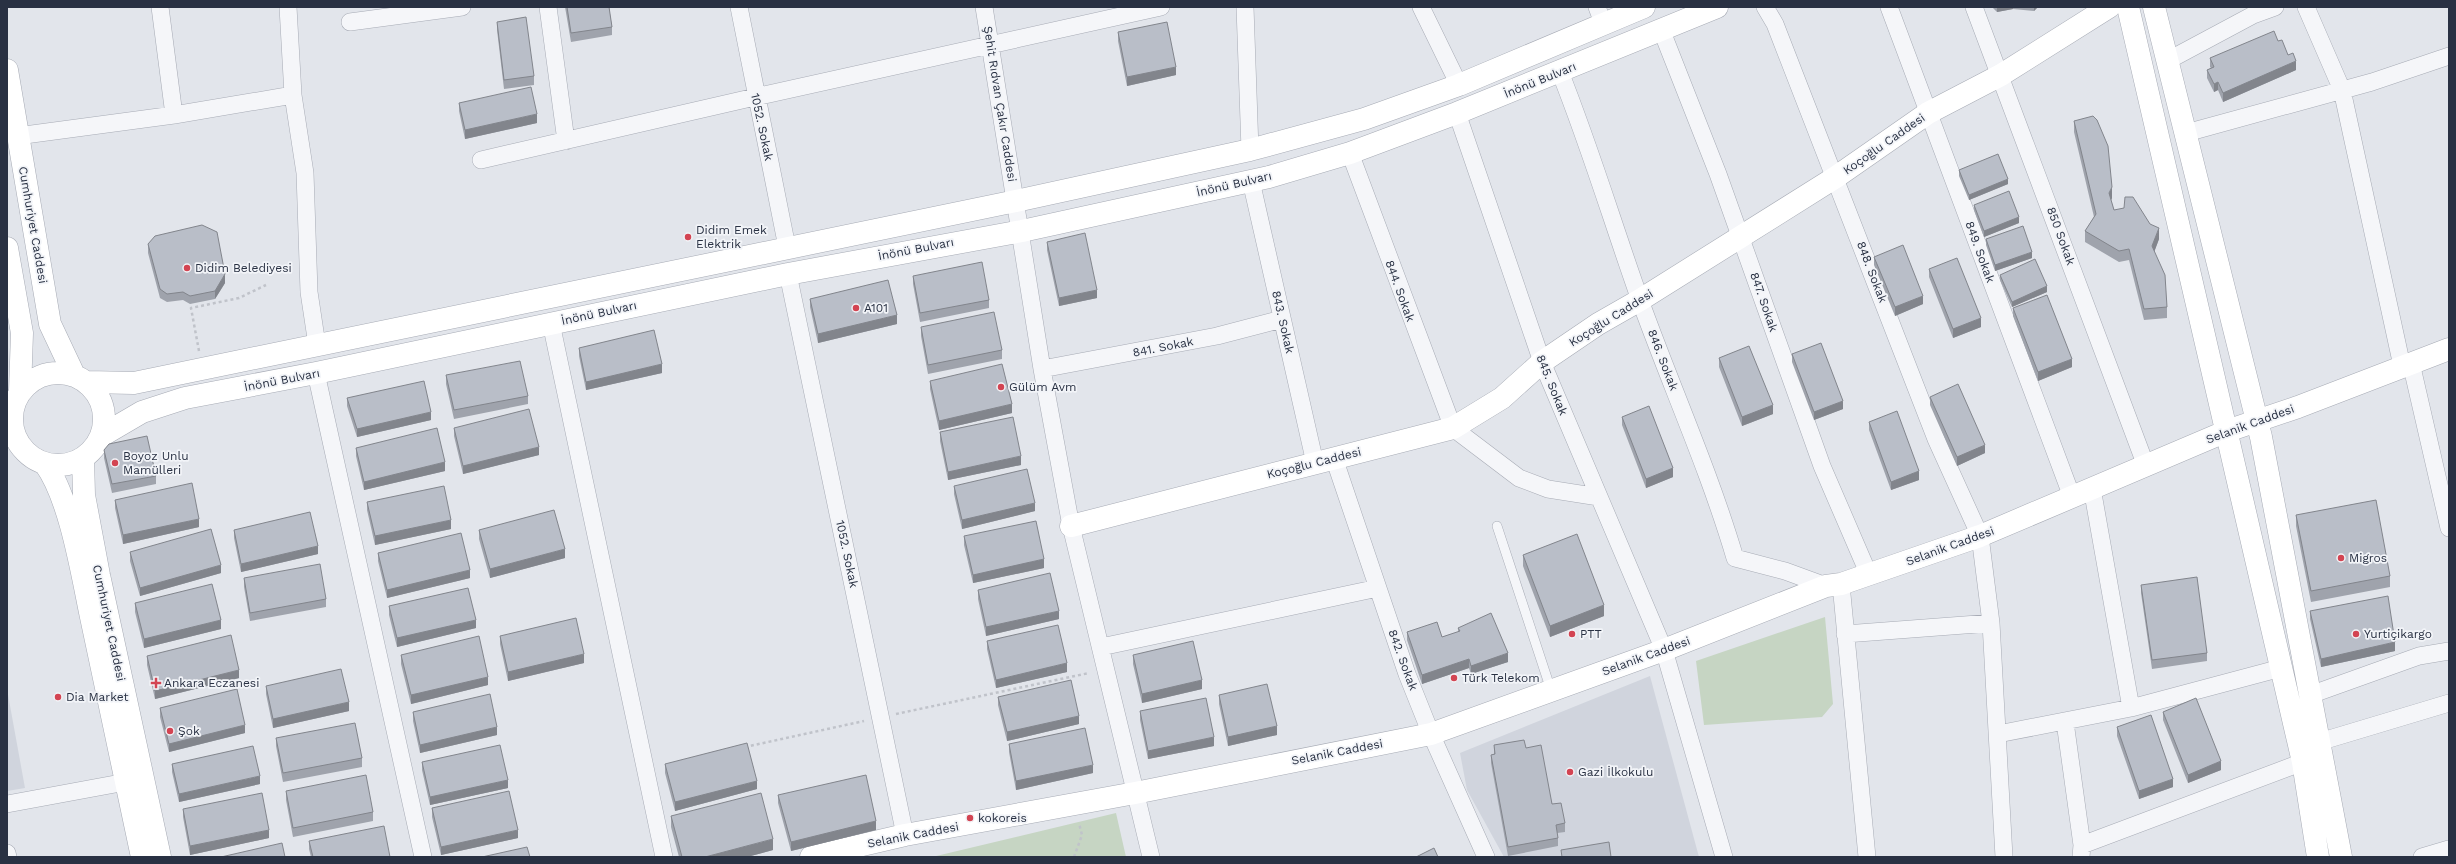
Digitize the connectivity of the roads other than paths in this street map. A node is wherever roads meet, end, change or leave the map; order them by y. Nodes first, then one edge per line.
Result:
1 (160, 7) edge
2 (288, 7) edge
3 (462, 7) edge
4 (548, 7) edge
5 (739, 7) edge
6 (984, 7) edge
7 (1245, 7) edge
8 (1421, 7) edge
9 (1644, 7) edge
10 (1717, 7) edge
11 (1765, 7) edge
12 (1889, 7) edge
13 (1974, 7) edge
14 (2109, 7) edge
15 (2128, 7) edge
16 (2154, 7) edge
17 (2275, 7) edge
18 (2306, 7) edge
19 (1151, 8) edge
20 (1600, 15) edge
21 (350, 22) dead end
22 (1661, 29) junction
23 (991, 44) junction
24 (2449, 56) edge
25 (2168, 61) junction
26 (7, 70) edge
27 (1560, 72) junction
28 (2001, 75) junction
29 (1459, 86) junction
30 (2342, 90) junction
31 (293, 95) junction
32 (755, 97) junction
33 (1928, 113) junction
34 (1457, 114) junction
35 (174, 115) junction
36 (2186, 133) junction
37 (18, 136) junction
38 (566, 141) junction
39 (1250, 150) junction
40 (1350, 153) junction
41 (481, 160) dead end
42 (1836, 178) junction
43 (1251, 181) junction
44 (1016, 201) junction
45 (1022, 231) junction
46 (1742, 238) junction
47 (787, 247) junction
48 (7, 248) edge
49 (788, 274) junction
50 (1640, 300) junction
51 (1282, 319) junction
52 (551, 323) junction
53 (317, 345) junction
54 (2449, 349) edge
55 (1542, 362) junction
56 (2406, 364) junction
57 (1042, 369) junction
58 (316, 373) junction
59 (80, 378) junction
60 (13, 403) edge
61 (2257, 420) junction
62 (1453, 428) junction
63 (2227, 431) junction
64 (101, 436) junction
65 (15, 449) edge
66 (83, 458) junction
67 (1324, 460) junction
68 (46, 464) junction
69 (2146, 466) junction
70 (2092, 488) junction
71 (1599, 497) junction
72 (2072, 497) junction
73 (1071, 526) junction
74 (1497, 526) dead end
75 (2449, 528) edge
76 (1980, 536) junction
77 (1868, 575) junction
78 (1833, 585) junction
79 (1378, 588) junction
80 (1991, 623) junction
81 (1845, 634) junction
82 (1102, 647) junction
83 (1664, 650) junction
84 (2449, 651) edge
85 (2282, 668) junction
86 (1551, 690) junction
87 (2310, 695) junction
88 (2449, 703) edge
89 (2131, 708) junction
90 (2065, 722) junction
91 (1431, 734) junction
92 (1998, 734) junction
93 (2319, 742) junction
94 (2303, 762) junction
95 (126, 782) junction
96 (1135, 794) junction
97 (7, 804) edge
98 (905, 835) junction
99 (2449, 849) edge
100 (2082, 851) edge
101 (7, 852) edge
102 (8, 857) edge
103 (142, 857) edge
104 (160, 857) edge
105 (423, 857) edge
106 (664, 857) edge
107 (811, 857) edge
108 (1151, 857) edge
109 (1486, 857) edge
110 (1724, 857) edge
111 (1868, 857) edge
112 (2004, 857) edge
113 (2318, 857) edge
114 (2341, 857) edge
115 (2422, 857) edge

1 - 35 street
2 - 31 street
3 - 21 street
4 - 38 street
5 - 32 street, 1052. Sokak
6 - 23 street, Şehit Rıdvan Çakır Caddesi
7 - 39 street
8 - 29 street
9 - 20 main road
10 - 22 main road, İnönü Bulvarı
11 - 42 street, 848. Sokak
12 - 33 street, 849. Sokak
13 - 28 street, 850 Sokak
14 - 28 main road, Koçoğlu Caddesi
15 - 63 main road
16 - 25 main road
17 - 25 street
18 - 30 street
19 - 23 street
20 - 29 main road
22 - 27 main road, İnönü Bulvarı
22 - 46 street, 847. Sokak
23 - 32 street
23 - 44 street, Şehit Rıdvan Çakır Caddesi
24 - 30 street
25 - 36 main road
26 - 37 main road, Cumhuriyet Caddesi
27 - 34 main road, İnönü Bulvarı
27 - 50 street, 846. Sokak
28 - 33 main road, Koçoğlu Caddesi
28 - 69 street, 850 Sokak
29 - 39 main road
30 - 36 street
30 - 56 street
31 - 35 street
31 - 53 street
32 - 38 street
32 - 47 street, 1052. Sokak
33 - 42 main road, Koçoğlu Caddesi
33 - 72 street, 849. Sokak
34 - 40 main road, İnönü Bulvarı
34 - 55 street, 845. Sokak
35 - 37 street
36 - 61 main road
37 - 59 main road, Cumhuriyet Caddesi
38 - 41 street
39 - 44 main road
40 - 43 main road, İnönü Bulvarı
40 - 62 street, 844. Sokak
42 - 46 main road, Koçoğlu Caddesi
42 - 76 street, 848. Sokak
43 - 45 main road, İnönü Bulvarı
43 - 51 street, 843. Sokak
44 - 45 street, Şehit Rıdvan Çakır Caddesi
44 - 47 main road
45 - 49 main road, İnönü Bulvarı
45 - 57 street, Şehit Rıdvan Çakır Caddesi
46 - 50 main road, Koçoğlu Caddesi
46 - 77 street, 847. Sokak
47 - 53 main road
48 - 60 main road
49 - 52 main road, İnönü Bulvarı
49 - 98 street, 1052. Sokak
50 - 55 main road, Koçoğlu Caddesi
50 - 78 street, 846. Sokak
51 - 57 street, 841. Sokak
51 - 67 street, 843. Sokak
52 - 58 main road, İnönü Bulvarı
52 - 106 street
53 - 59 main road
54 - 56 main road, Selanik Caddesi
55 - 62 main road, Koçoğlu Caddesi
55 - 71 street, 845. Sokak
56 - 61 main road, Selanik Caddesi
56 - 75 street
57 - 73 street, Şehit Rıdvan Çakır Caddesi
58 - 64 main road, İnönü Bulvarı
58 - 105 street
59 - 60 main road
59 - 64 main road
60 - 65 main road
61 - 63 main road, Selanik Caddesi
61 - 87 main road
62 - 67 main road, Koçoğlu Caddesi
62 - 71 street
63 - 69 main road, Selanik Caddesi
63 - 85 main road
64 - 66 main road
65 - 68 main road
66 - 68 main road
66 - 104 main road, Cumhuriyet Caddesi
67 - 73 main road, Koçoğlu Caddesi
67 - 79 street, 842. Sokak
68 - 95 main road, Cumhuriyet Caddesi
69 - 70 main road, Selanik Caddesi
70 - 72 main road, Selanik Caddesi
70 - 89 street
71 - 83 street, 845. Sokak
72 - 76 main road, Selanik Caddesi
73 - 82 street, Şehit Rıdvan Çakır Caddesi
74 - 86 lane
76 - 77 main road, Selanik Caddesi
76 - 80 street, 848. Sokak
77 - 78 main road, Selanik Caddesi
78 - 81 street
78 - 83 main road, Selanik Caddesi
79 - 82 street
79 - 91 street, 842. Sokak
80 - 81 street
80 - 92 street, 848. Sokak
81 - 111 street
82 - 96 street, Şehit Rıdvan Çakır Caddesi
83 - 86 main road, Selanik Caddesi
83 - 110 street, 845. Sokak
84 - 87 street
85 - 89 street
85 - 94 main road
86 - 91 main road, Selanik Caddesi
87 - 93 main road
88 - 93 street
89 - 90 street
90 - 92 street
90 - 100 street
91 - 96 main road, Selanik Caddesi
91 - 109 street, 842. Sokak
92 - 112 street, 848. Sokak
93 - 114 main road
94 - 100 street
94 - 113 main road
95 - 97 street
95 - 103 main road, Cumhuriyet Caddesi
96 - 98 main road, Selanik Caddesi
96 - 108 street, Şehit Rıdvan Çakır Caddesi
98 - 107 main road, Selanik Caddesi
99 - 115 street
101 - 102 street

